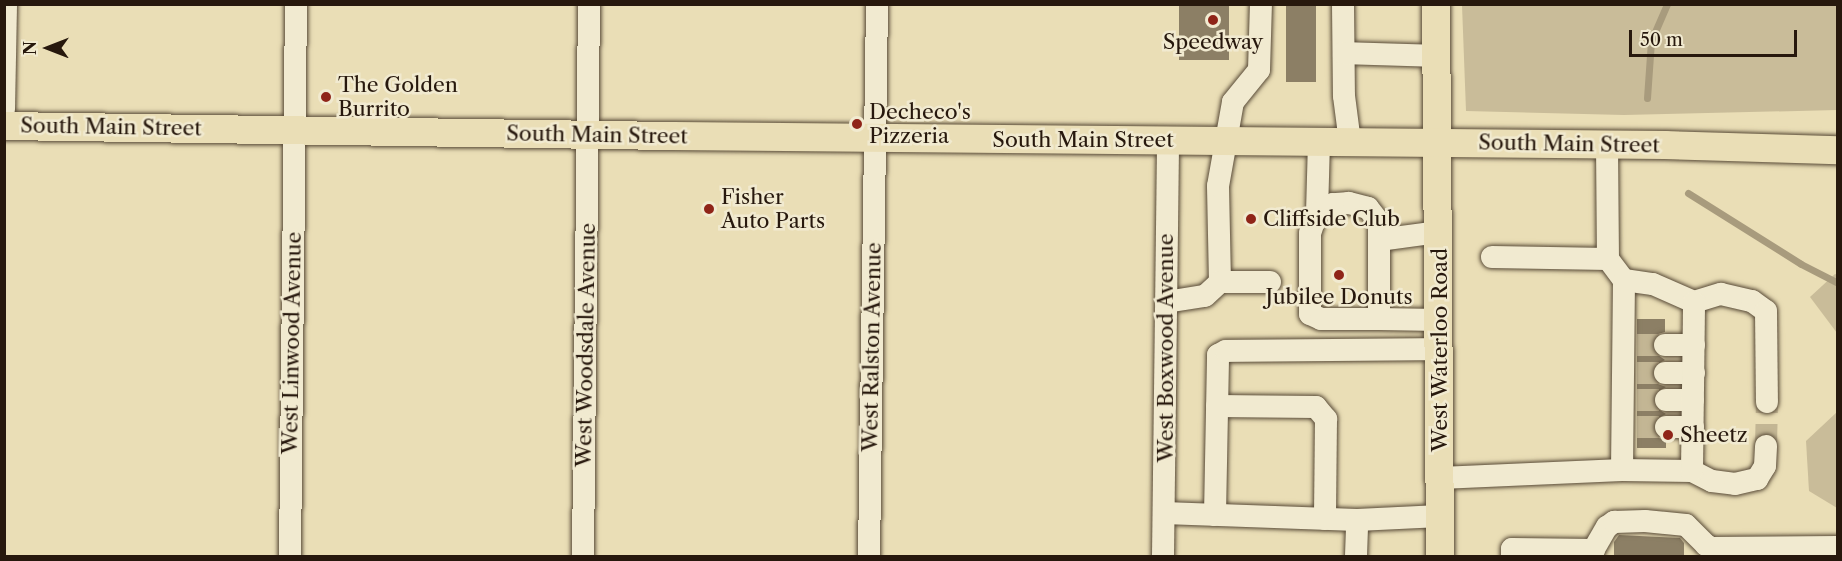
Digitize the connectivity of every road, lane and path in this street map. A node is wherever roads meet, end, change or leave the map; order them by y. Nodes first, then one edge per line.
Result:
1 (6, 4) edge
2 (296, 4) edge
3 (589, 4) edge
4 (877, 4) edge
5 (1261, 4) edge
6 (1343, 4) edge
7 (1436, 4) edge
8 (1344, 53) junction
9 (1437, 56) junction
10 (4, 109) edge
11 (4, 126) edge
12 (295, 130) junction
13 (588, 134) junction
14 (875, 138) junction
15 (1168, 140) junction
16 (1226, 140) junction
17 (1319, 141) junction
18 (1350, 142) junction
19 (1439, 143) junction
20 (1607, 145) junction
21 (1838, 150) edge
22 (1317, 213) junction
23 (1439, 232) junction
24 (1379, 240) junction
25 (1492, 257) dead end
26 (1608, 259) junction
27 (1624, 280) junction
28 (1220, 282) junction
29 (1270, 282) dead end
30 (1166, 302) junction
31 (1694, 302) junction
32 (1379, 319) junction
33 (1439, 320) junction
34 (1665, 345) tunnel mouth
35 (1694, 345) junction
36 (1439, 349) junction
37 (1665, 374) tunnel mouth
38 (1694, 374) junction
39 (1666, 399) tunnel mouth
40 (1693, 400) junction
41 (1767, 402) tunnel mouth
42 (1217, 406) junction
43 (1666, 427) tunnel mouth
44 (1693, 427) junction
45 (1766, 446) tunnel mouth
46 (1622, 470) junction
47 (1692, 471) junction
48 (1440, 478) junction
49 (1164, 513) junction
50 (1215, 515) junction
51 (1440, 516) junction
52 (1325, 519) junction
53 (1357, 520) junction
54 (1838, 547) edge
55 (1706, 552) edge
56 (1592, 553) edge
57 (290, 556) edge
58 (583, 556) edge
59 (869, 556) edge
60 (1163, 556) edge
61 (1356, 556) edge
62 (1440, 556) edge
63 (1512, 556) edge

1 - 10 street
2 - 12 street, West Linwood Avenue
3 - 13 street, West Woodsdale Avenue
4 - 14 street, West Ralston Avenue
5 - 16 street
6 - 8 street
7 - 9 main road, West Waterloo Road
8 - 9 street
8 - 18 street
9 - 19 main road, West Waterloo Road
11 - 12 main road, South Main Street
12 - 13 main road, South Main Street
12 - 57 street, West Linwood Avenue
13 - 14 main road, South Main Street
13 - 58 street, West Woodsdale Avenue
14 - 15 main road, South Main Street
14 - 59 street, West Ralston Avenue
15 - 16 main road, South Main Street
15 - 30 street, West Boxwood Avenue
16 - 17 main road, South Main Street
16 - 28 street
17 - 18 main road, South Main Street
17 - 22 street
18 - 19 main road, South Main Street
19 - 20 main road, South Main Street
19 - 23 main road, West Waterloo Road
20 - 21 main road, South Main Street
20 - 26 street
22 - 24 street
22 - 32 street
23 - 24 street
23 - 33 main road, West Waterloo Road
24 - 32 street
25 - 26 street
26 - 27 street
27 - 31 street
27 - 46 street
28 - 29 street
28 - 30 street
30 - 49 street, West Boxwood Avenue
31 - 35 street
31 - 41 street
32 - 33 street
33 - 36 main road, West Waterloo Road
34 - 35 street
35 - 38 street
36 - 42 street
36 - 48 main road, West Waterloo Road
37 - 38 street
38 - 40 street
39 - 40 street
40 - 44 street
42 - 50 street
42 - 52 street
43 - 44 street
44 - 47 street
45 - 47 street
46 - 47 street
46 - 48 street
48 - 51 main road, West Waterloo Road
49 - 50 street
49 - 60 street, West Boxwood Avenue
50 - 52 street
51 - 53 street
51 - 62 main road, West Waterloo Road
52 - 53 street
53 - 61 street
54 - 55 street
55 - 56 street
56 - 63 street

